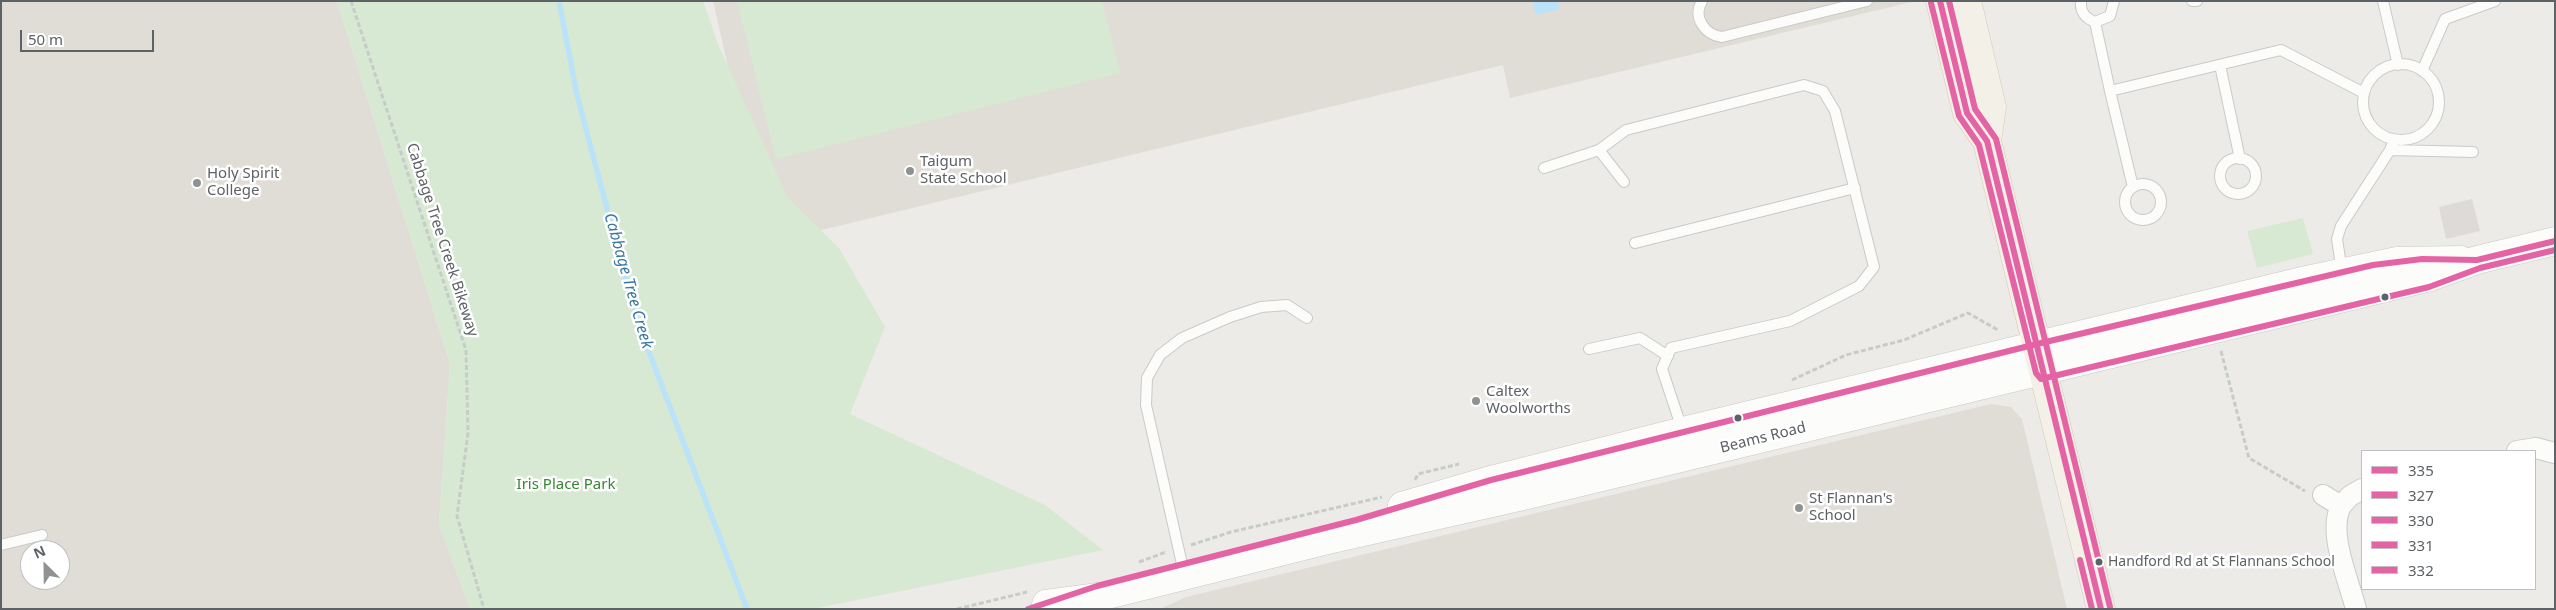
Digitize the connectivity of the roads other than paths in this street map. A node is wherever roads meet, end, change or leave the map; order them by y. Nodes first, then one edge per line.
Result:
1 (1702, 1) edge
2 (1867, 1) edge
3 (1940, 1) edge
4 (1966, 1) edge
5 (2081, 1) edge
6 (2114, 1) edge
7 (2192, 1) edge
8 (2197, 1) edge
9 (2383, 1) edge
10 (2495, 1) edge
11 (2095, 22) junction
12 (2220, 65) junction
13 (2398, 65) junction
14 (2422, 71) junction
15 (2110, 91) junction
16 (2364, 93) junction
17 (2394, 140) junction
18 (1987, 141) junction
19 (1599, 150) junction
20 (2390, 150) junction
21 (2473, 152) dead end
22 (2240, 159) dead end
23 (1544, 168) dead end
24 (1624, 182) dead end
25 (2133, 187) dead end
26 (1854, 188) junction
27 (2555, 241) edge
28 (1635, 244) dead end
29 (2345, 284) junction
30 (1307, 318) dead end
31 (2037, 344) junction
32 (1589, 348) dead end
33 (1668, 356) junction
34 (2044, 370) junction
35 (1688, 443) junction
36 (2523, 450) edge
37 (2555, 452) edge
38 (2361, 490) edge
39 (2323, 494) road end
40 (2341, 506) junction
41 (42, 535) dead end
42 (1, 545) edge
43 (1182, 564) junction
44 (1036, 606) edge
45 (2101, 609) edge
46 (2356, 609) edge

1 - 2 lane
3 - 18 main road
4 - 18 main road
5 - 11 lane
6 - 11 lane
7 - 8 lane
9 - 13 lane
10 - 14 lane
11 - 15 lane
12 - 15 lane
12 - 16 lane
12 - 22 lane
13 - 14 lane
13 - 16 lane
14 - 17 lane
15 - 25 lane
16 - 17 lane
17 - 20 lane
18 - 31 main road
19 - 23 lane
19 - 24 lane
19 - 26 lane
20 - 21 lane
20 - 29 lane
26 - 28 lane
26 - 33 lane
27 - 29 main road, Beams Road
29 - 31 main road, Beams Road
29 - 34 main road, Beams Road
30 - 43 lane
31 - 34 main road
31 - 35 main road, Beams Road
32 - 33 lane
33 - 35 lane
34 - 35 main road, Beams Road
34 - 45 main road
35 - 43 main road, Beams Road
35 - 44 main road, Beams Road
36 - 37 street
38 - 40 street
39 - 40 street
40 - 46 street
41 - 42 lane
43 - 44 main road, Beams Road

